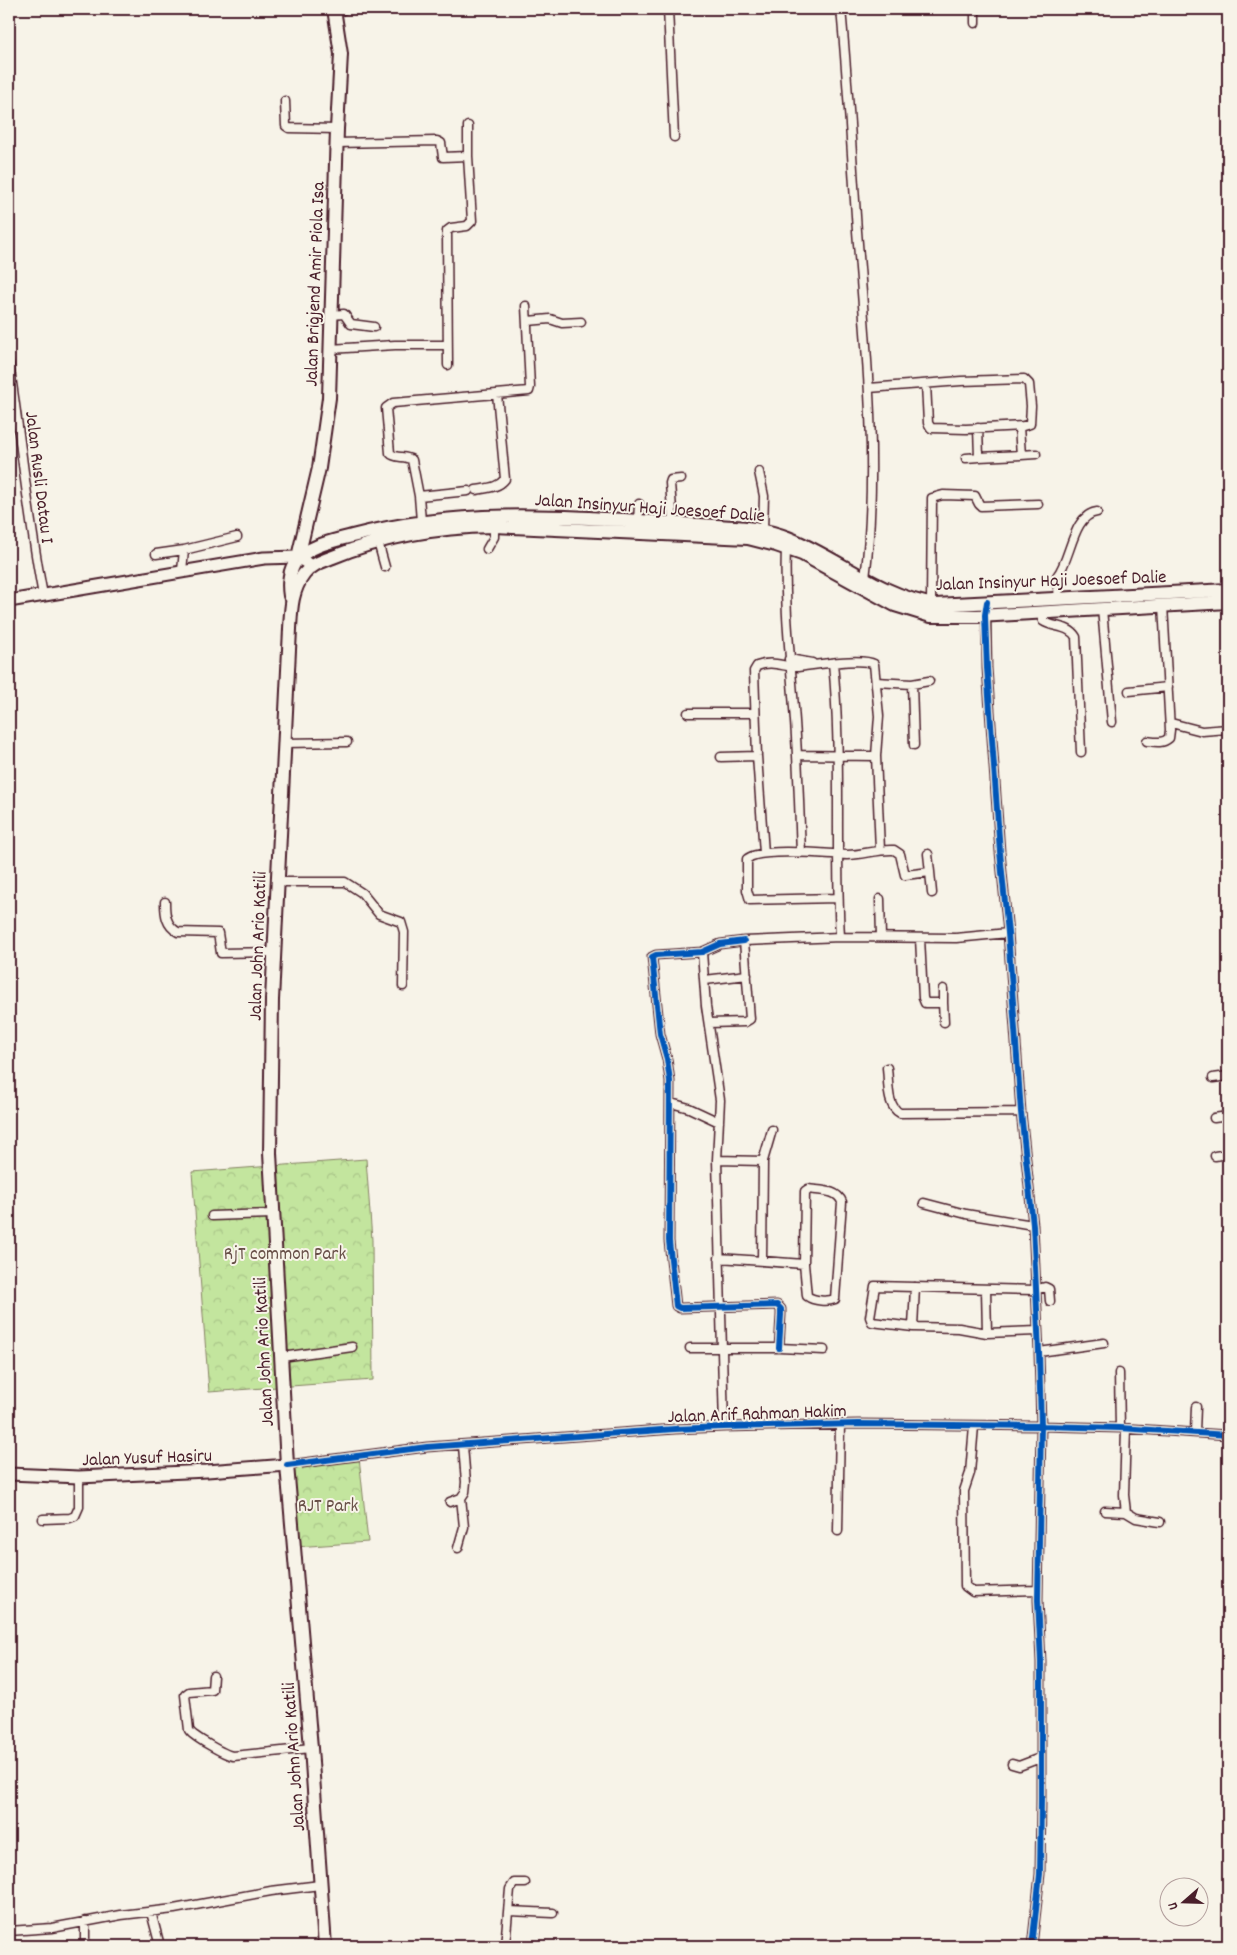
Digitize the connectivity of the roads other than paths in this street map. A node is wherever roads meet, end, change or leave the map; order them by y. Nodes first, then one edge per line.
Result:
1 (668, 9) edge
2 (841, 9) edge
3 (975, 9) edge
4 (338, 10) edge
5 (976, 23) dead end
6 (285, 101) dead end
7 (468, 126) dead end
8 (337, 129) junction
9 (674, 137) dead end
10 (336, 143) junction
11 (468, 156) junction
12 (526, 306) dead end
13 (331, 315) junction
14 (528, 321) junction
15 (581, 322) dead end
16 (374, 327) dead end
17 (447, 345) junction
18 (330, 349) junction
19 (9, 363) edge
20 (448, 365) dead end
21 (926, 384) junction
22 (869, 388) junction
23 (497, 394) junction
24 (1019, 427) junction
25 (978, 428) junction
26 (1036, 454) dead end
27 (1021, 455) junction
28 (979, 457) junction
29 (966, 458) dead end
30 (759, 472) dead end
31 (681, 479) dead end
32 (419, 496) junction
33 (639, 504) dead end
34 (1038, 504) dead end
35 (1096, 512) dead end
36 (421, 521) junction
37 (638, 521) junction
38 (673, 522) junction
39 (494, 526) junction
40 (763, 530) junction
41 (238, 537) dead end
42 (378, 542) junction
43 (786, 548) junction
44 (487, 549) dead end
45 (184, 550) junction
46 (156, 554) dead end
47 (299, 557) junction
48 (311, 566) junction
49 (385, 567) dead end
50 (182, 571) junction
51 (865, 579) junction
52 (1228, 590) edge
53 (43, 595) junction
54 (1059, 599) junction
55 (9, 601) edge
56 (987, 602) junction
57 (1228, 602) edge
58 (931, 604) junction
59 (1164, 605) junction
60 (292, 606) junction
61 (1102, 609) junction
62 (1040, 612) junction
63 (985, 615) junction
64 (790, 663) junction
65 (833, 663) junction
66 (930, 681) dead end
67 (876, 682) junction
68 (912, 684) junction
69 (1168, 687) junction
70 (1128, 690) dead end
71 (688, 713) dead end
72 (756, 713) junction
73 (1112, 722) dead end
74 (1171, 723) junction
75 (1228, 729) edge
76 (1147, 741) dead end
77 (347, 742) dead end
78 (284, 743) junction
79 (914, 745) dead end
80 (1081, 752) dead end
81 (797, 755) junction
82 (757, 756) junction
83 (838, 756) junction
84 (876, 756) junction
85 (721, 757) dead end
86 (880, 850) junction
87 (801, 853) junction
88 (764, 854) junction
89 (838, 854) junction
90 (928, 854) dead end
91 (930, 872) junction
92 (277, 882) junction
93 (932, 893) dead end
94 (838, 898) junction
95 (880, 899) dead end
96 (164, 902) dead end
97 (1008, 933) junction
98 (840, 937) junction
99 (882, 937) junction
100 (920, 938) junction
101 (744, 941) junction
102 (274, 952) junction
103 (702, 952) junction
104 (747, 975) junction
105 (705, 980) junction
106 (403, 986) dead end
107 (943, 989) dead end
108 (943, 1004) junction
109 (944, 1022) dead end
110 (709, 1024) junction
111 (887, 1068) dead end
112 (1228, 1076) edge
113 (1212, 1078) dead end
114 (670, 1103) junction
115 (1021, 1112) junction
116 (1228, 1116) edge
117 (1214, 1118) dead end
118 (719, 1122) junction
119 (772, 1130) dead end
120 (1228, 1154) edge
121 (1215, 1156) dead end
122 (717, 1160) junction
123 (763, 1161) junction
124 (924, 1203) dead end
125 (273, 1214) junction
126 (212, 1216) dead end
127 (1033, 1225) junction
128 (718, 1258) junction
129 (762, 1261) junction
130 (804, 1264) junction
131 (916, 1287) junction
132 (986, 1290) junction
133 (1035, 1290) junction
134 (1050, 1301) dead end
135 (720, 1308) junction
136 (913, 1327) junction
137 (1038, 1330) junction
138 (987, 1333) junction
139 (1104, 1343) dead end
140 (352, 1347) dead end
141 (690, 1348) dead end
142 (722, 1348) junction
143 (779, 1348) junction
144 (824, 1350) dead end
145 (1039, 1352) junction
146 (282, 1357) junction
147 (1119, 1373) dead end
148 (1196, 1407) dead end
149 (840, 1425) junction
150 (974, 1426) junction
151 (1041, 1426) junction
152 (724, 1427) junction
153 (1123, 1428) junction
154 (1195, 1432) junction
155 (1228, 1435) edge
156 (463, 1446) junction
157 (287, 1465) junction
158 (9, 1474) edge
159 (79, 1477) junction
160 (461, 1498) junction
161 (450, 1502) dead end
162 (1105, 1512) dead end
163 (1126, 1512) junction
164 (43, 1519) dead end
165 (1160, 1522) dead end
166 (838, 1531) dead end
167 (458, 1548) dead end
168 (1038, 1590) junction
169 (213, 1676) dead end
170 (311, 1748) junction
171 (1040, 1758) junction
172 (1012, 1764) dead end
173 (526, 1883) dead end
174 (320, 1885) junction
175 (509, 1911) junction
176 (152, 1912) junction
177 (553, 1913) dead end
178 (85, 1921) junction
179 (9, 1931) edge
180 (85, 1946) edge
181 (160, 1946) edge
182 (325, 1946) edge
183 (505, 1946) edge
184 (1032, 1946) edge

1 - 9 street
2 - 22 street
3 - 5 street
4 - 8 main road, Jalan Brigjend Amir Piola Isa
6 - 8 street
7 - 11 street
8 - 10 main road, Jalan Brigjend Amir Piola Isa
10 - 11 street
10 - 13 main road, Jalan Brigjend Amir Piola Isa
11 - 17 street
12 - 14 street
13 - 16 street
13 - 18 main road, Jalan Brigjend Amir Piola Isa
14 - 15 street
14 - 23 street
17 - 18 street
17 - 20 street
18 - 47 main road, Jalan Brigjend Amir Piola Isa
19 - 53 street, Jalan Rusli Datau I
21 - 22 street
21 - 24 street
21 - 25 street
22 - 51 street
23 - 32 street
23 - 32 street
24 - 25 street
24 - 27 street
25 - 28 street
26 - 27 street
27 - 28 street
28 - 29 street
30 - 40 street
31 - 38 street
32 - 36 street
33 - 37 street
34 - 58 street
35 - 54 street
36 - 37 main road, Jalan Insinyur Haji Joesoef Dalie
36 - 47 main road, Jalan Insinyur Haji Joesoef Dalie
37 - 38 main road, Jalan Insinyur Haji Joesoef Dalie
38 - 40 main road, Jalan Insinyur Haji Joesoef Dalie
39 - 42 main road, Jalan Insinyur Haji Joesoef Dalie
39 - 43 main road, Jalan Insinyur Haji Joesoef Dalie
39 - 44 street
40 - 51 main road, Jalan Insinyur Haji Joesoef Dalie
41 - 45 street
42 - 48 main road, Jalan Insinyur Haji Joesoef Dalie
42 - 49 street
43 - 63 main road, Jalan Insinyur Haji Joesoef Dalie
43 - 64 street
45 - 46 street
45 - 50 street
47 - 48 street
47 - 50 street
47 - 60 main road, Jalan John Ario Katili
48 - 60 main road, Jalan John Ario Katili
50 - 53 street
51 - 58 main road, Jalan Insinyur Haji Joesoef Dalie
52 - 54 main road, Jalan Insinyur Haji Joesoef Dalie
53 - 55 street
54 - 56 main road, Jalan Insinyur Haji Joesoef Dalie
56 - 58 main road, Jalan Insinyur Haji Joesoef Dalie
56 - 63 street
57 - 59 main road, Jalan Insinyur Haji Joesoef Dalie
59 - 61 main road, Jalan Insinyur Haji Joesoef Dalie
59 - 69 street
60 - 78 main road, Jalan John Ario Katili
61 - 62 main road, Jalan Insinyur Haji Joesoef Dalie
61 - 73 street
62 - 63 main road, Jalan Insinyur Haji Joesoef Dalie
62 - 80 street
63 - 97 street
64 - 65 street
64 - 72 street
64 - 81 street
65 - 67 street
65 - 83 street
66 - 68 street
67 - 68 street
67 - 84 street
68 - 79 street
69 - 70 street
69 - 74 street
71 - 72 street
72 - 82 street
74 - 75 street
74 - 76 street
77 - 78 street
78 - 92 main road, Jalan John Ario Katili
81 - 83 street
81 - 87 street
82 - 85 street
82 - 88 street
83 - 84 street
83 - 89 street
84 - 86 street
86 - 89 street
86 - 91 street
87 - 88 street
87 - 89 street
88 - 94 street
89 - 94 street
90 - 91 street
91 - 93 street
92 - 102 main road, Jalan John Ario Katili
92 - 106 street
94 - 98 street
95 - 99 street
96 - 102 street
97 - 100 street
97 - 115 street
98 - 99 street
98 - 101 street
99 - 100 street
100 - 108 street
101 - 103 street
101 - 104 street
102 - 125 main road, Jalan John Ario Katili
103 - 105 street
103 - 114 street
104 - 105 street
104 - 110 street
105 - 110 street
107 - 108 street
108 - 109 street
110 - 118 street
111 - 115 street
112 - 113 street
114 - 118 street
114 - 135 street
115 - 127 street
116 - 117 street
118 - 122 street
119 - 123 street
120 - 121 street
122 - 123 street
122 - 128 street
123 - 129 street
124 - 127 street
125 - 126 street
125 - 146 main road, Jalan John Ario Katili
127 - 133 street
128 - 129 street
128 - 135 street
129 - 130 street
130 - 130 street
131 - 132 street
131 - 136 street
131 - 136 street
132 - 133 street
132 - 138 street
133 - 134 street
133 - 137 street
135 - 142 street
135 - 143 street
136 - 138 street
137 - 138 street
137 - 145 street
139 - 145 street
140 - 146 street
141 - 142 street
142 - 143 street
142 - 152 street
143 - 144 street
145 - 151 street
146 - 157 main road, Jalan John Ario Katili
147 - 153 street
148 - 154 street
149 - 150 street, Jalan Arif Rahman Hakim
149 - 152 street, Jalan Arif Rahman Hakim
149 - 166 street
150 - 151 street, Jalan Arif Rahman Hakim
150 - 168 street
151 - 153 street, Jalan Arif Rahman Hakim
151 - 168 street
152 - 156 street, Jalan Arif Rahman Hakim
153 - 154 street, Jalan Arif Rahman Hakim
153 - 163 street
154 - 155 street, Jalan Arif Rahman Hakim
156 - 157 street, Jalan Arif Rahman Hakim
156 - 160 street
157 - 159 street, Jalan Yusuf Hasiru
157 - 170 main road, Jalan John Ario Katili
158 - 159 street, Jalan Yusuf Hasiru
159 - 164 street
160 - 161 street
160 - 167 street
162 - 163 street
163 - 165 street
168 - 171 street
169 - 170 street
170 - 174 main road, Jalan John Ario Katili
171 - 172 street
171 - 184 street
173 - 175 street
174 - 176 street
174 - 182 main road, Jalan John Ario Katili
175 - 177 street
175 - 183 street
176 - 178 street
176 - 181 street
178 - 179 street
178 - 180 street

